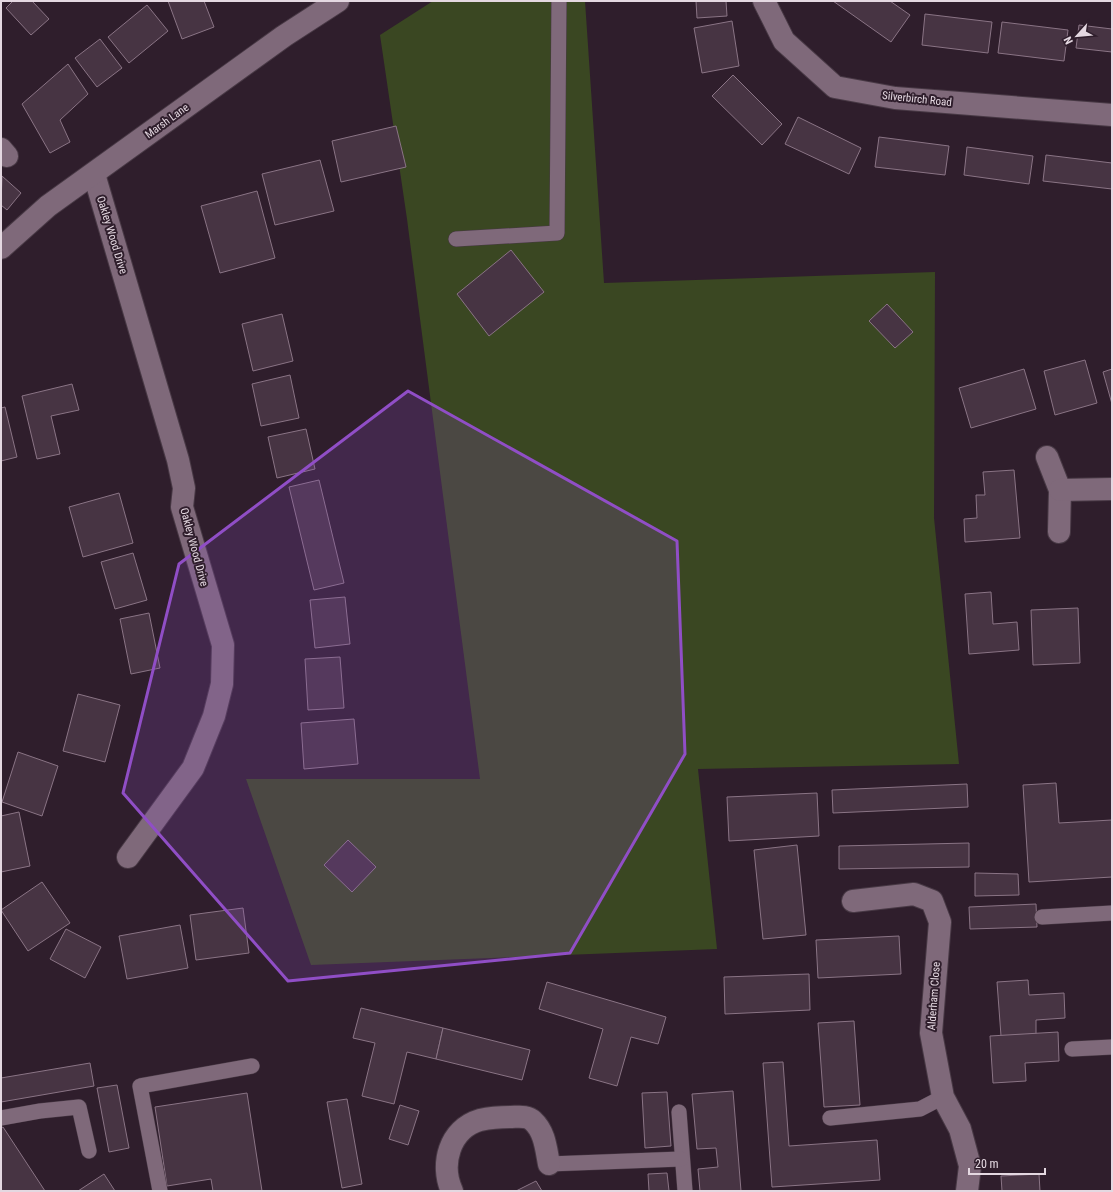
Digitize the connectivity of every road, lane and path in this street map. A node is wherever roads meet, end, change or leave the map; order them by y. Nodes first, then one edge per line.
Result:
1 (338, 1) edge
2 (559, 1) edge
3 (764, 1) edge
4 (1112, 115) edge
5 (94, 174) junction
6 (456, 239) dead end
7 (1, 248) edge
8 (1048, 457) dead end
9 (1112, 489) edge
10 (1060, 490) junction
11 (1059, 532) dead end
12 (128, 857) dead end
13 (853, 901) dead end
14 (1112, 913) edge
15 (1042, 916) dead end
16 (1112, 1048) edge
17 (1072, 1049) dead end
18 (252, 1066) dead end
19 (943, 1097) junction
20 (679, 1112) dead end
21 (1, 1118) edge
22 (830, 1118) dead end
23 (90, 1151) dead end
24 (682, 1158) junction
25 (549, 1164) joint
26 (160, 1191) edge
27 (452, 1191) edge
28 (685, 1191) edge
29 (967, 1191) edge

1 - 5 street, Marsh Lane
2 - 6 lane
3 - 4 street, Silverbirch Road
5 - 7 street, Marsh Lane
5 - 12 street, Oakley Wood Drive
8 - 10 street
9 - 10 street
10 - 11 street
13 - 19 street, Alderham Close
14 - 15 lane
16 - 17 lane
18 - 26 lane
19 - 22 lane
19 - 29 street, Alderham Close
20 - 24 lane
21 - 23 lane
24 - 25 lane
24 - 28 lane
25 - 27 street

